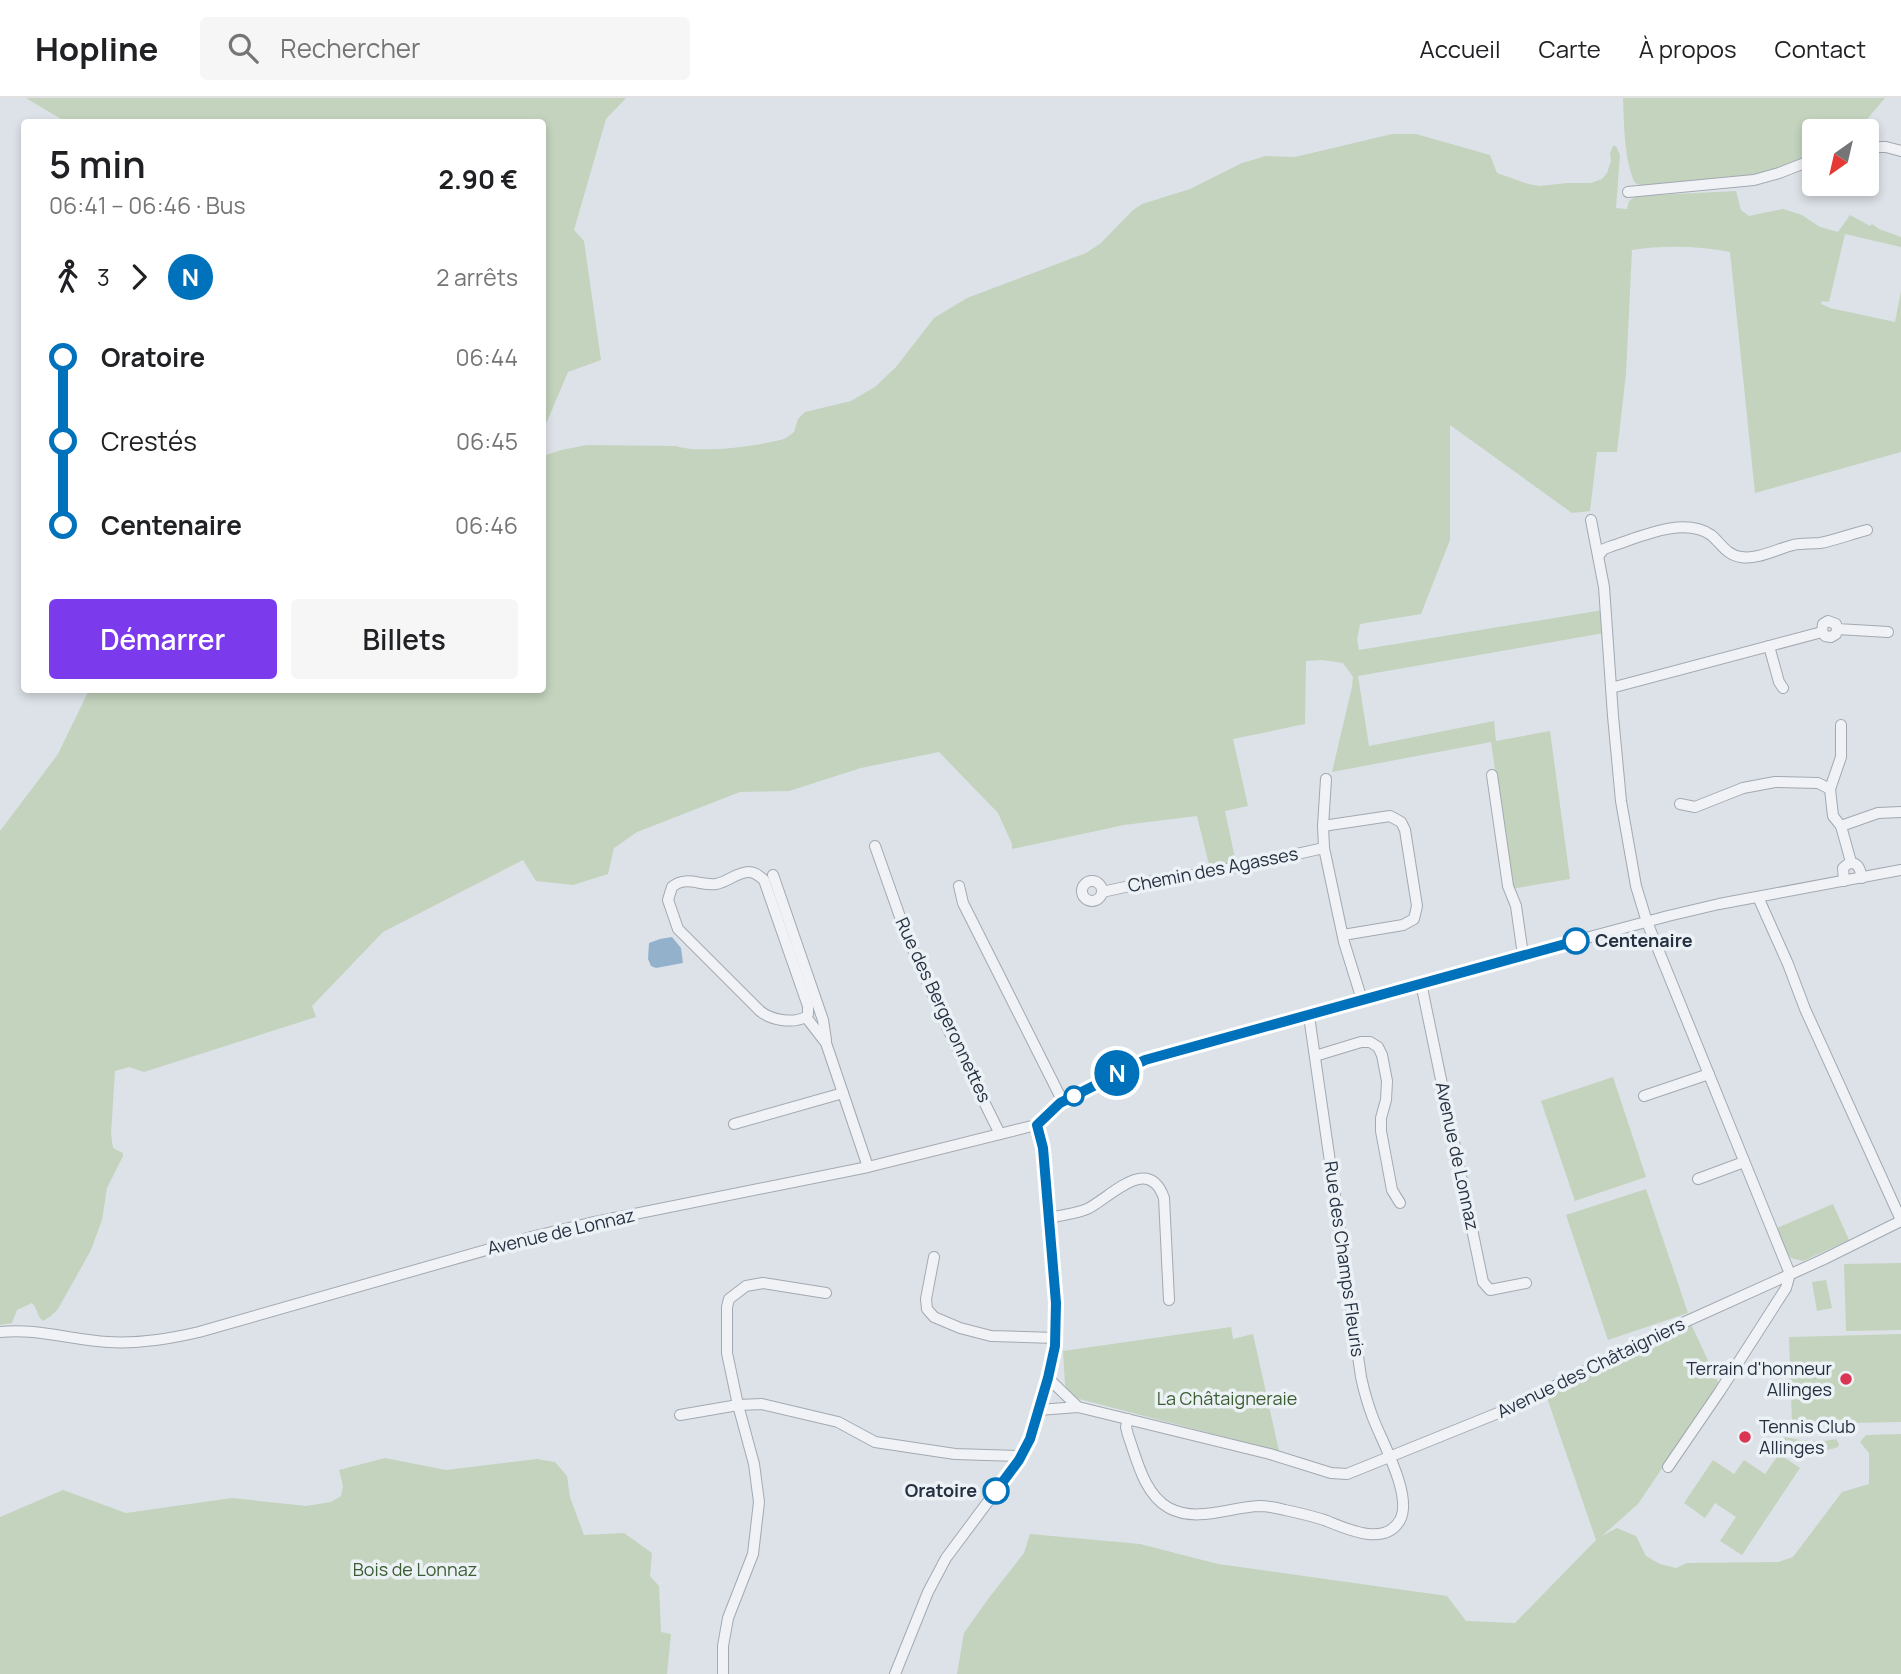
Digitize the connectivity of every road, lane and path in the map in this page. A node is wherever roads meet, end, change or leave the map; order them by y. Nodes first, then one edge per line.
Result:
1 (1880, 147) edge
2 (1901, 151) edge
3 (1802, 164) edge
4 (1628, 192) dead end
5 (1591, 520) dead end
6 (1867, 530) dead end
7 (1598, 556) junction
8 (1888, 632) dead end
9 (1769, 646) junction
10 (1611, 688) junction
11 (1783, 688) dead end
12 (1841, 725) dead end
13 (1493, 775) dead end
14 (1326, 779) dead end
15 (1830, 789) junction
16 (1680, 804) dead end
17 (1901, 812) edge
18 (1323, 826) junction
19 (1841, 826) junction
20 (876, 846) dead end
21 (1324, 848) junction
22 (1851, 862) junction
23 (1901, 870) edge
24 (773, 875) dead end
25 (1862, 878) junction
26 (1844, 881) junction
27 (959, 886) dead end
28 (1102, 892) dead end
29 (1758, 897) junction
30 (1647, 922) junction
31 (1343, 935) junction
32 (1523, 955) junction
33 (1421, 982) junction
34 (1362, 1000) junction
35 (1309, 1016) junction
36 (806, 1017) junction
37 (826, 1043) junction
38 (1315, 1056) junction
39 (1709, 1074) junction
40 (843, 1093) junction
41 (1644, 1096) dead end
42 (1063, 1102) junction
43 (734, 1124) dead end
44 (1037, 1125) junction
45 (1000, 1134) junction
46 (1744, 1162) junction
47 (868, 1167) junction
48 (1698, 1179) dead end
49 (1400, 1203) dead end
50 (1049, 1218) junction
51 (1901, 1221) edge
52 (934, 1256) dead end
53 (1790, 1274) junction
54 (1526, 1283) dead end
55 (826, 1293) dead end
56 (1169, 1300) dead end
57 (0, 1332) edge
58 (1056, 1338) junction
59 (1048, 1378) junction
60 (738, 1405) junction
61 (1078, 1406) junction
62 (1038, 1410) junction
63 (680, 1415) dead end
64 (1128, 1419) junction
65 (1022, 1456) junction
66 (1391, 1457) junction
67 (1668, 1467) dead end
68 (723, 1674) edge
69 (895, 1674) edge

1 - 2 street
3 - 4 street
5 - 7 street
6 - 7 street
7 - 10 street
8 - 9 street
9 - 10 street
9 - 11 street
10 - 30 street
12 - 15 street
13 - 32 street
14 - 18 street
15 - 16 street
15 - 19 street
17 - 19 street
18 - 21 street
18 - 31 street
19 - 22 street
20 - 45 street, Rue des Bergeronnettes
21 - 28 street, Chemin des Agasses
21 - 31 street
22 - 25 street
22 - 26 street
23 - 25 street, Avenue de Lonnaz
24 - 37 street
25 - 26 street, Avenue de Lonnaz
26 - 29 street, Avenue de Lonnaz
27 - 42 street
29 - 30 street, Avenue de Lonnaz
29 - 51 street
30 - 32 street, Avenue de Lonnaz
30 - 39 street
31 - 34 street
32 - 33 street, Avenue de Lonnaz
33 - 34 street, Avenue de Lonnaz
33 - 54 street, Avenue de Lonnaz
34 - 35 street, Avenue de Lonnaz
35 - 38 street, Rue des Champs Fleuris
35 - 42 street, Avenue de Lonnaz
36 - 36 street
36 - 37 street
37 - 40 street
38 - 49 street
38 - 66 street, Rue des Champs Fleuris
39 - 41 street
39 - 46 street
40 - 43 street
40 - 47 street
42 - 44 street, Avenue de Lonnaz
44 - 45 street, Avenue de Lonnaz
44 - 50 street
45 - 47 street, Avenue de Lonnaz
46 - 48 street
46 - 53 street
47 - 57 street, Avenue de Lonnaz
50 - 56 street
50 - 58 street
51 - 53 street, Avenue des Châtaigniers
52 - 58 street
53 - 66 street, Avenue des Châtaigniers
53 - 67 street
55 - 60 street
58 - 59 street
59 - 61 street, Avenue des Châtaigniers
59 - 62 street
60 - 63 street
60 - 65 street
60 - 68 street
61 - 62 street, Avenue des Châtaigniers
61 - 64 street, Avenue des Châtaigniers
62 - 65 street
64 - 66 street, Avenue des Châtaigniers
64 - 66 street
65 - 69 street

